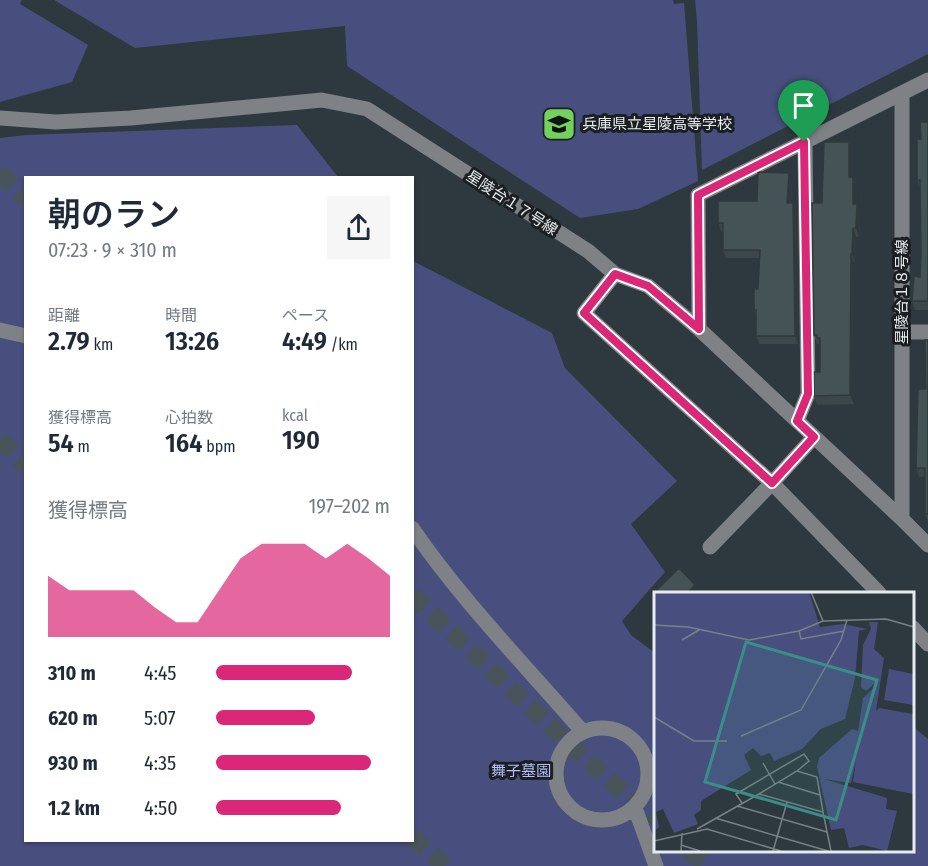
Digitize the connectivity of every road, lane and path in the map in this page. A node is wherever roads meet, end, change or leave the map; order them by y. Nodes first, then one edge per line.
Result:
1 (928, 80) edge
2 (902, 93) junction
3 (0, 118) edge
4 (804, 142) junction
5 (615, 274) junction
6 (699, 329) junction
7 (0, 330) edge
8 (902, 332) junction
9 (928, 332) edge
10 (24, 336) edge
11 (797, 421) junction
12 (814, 437) junction
13 (772, 483) junction
14 (902, 519) junction
15 (414, 531) edge
16 (928, 545) edge
17 (710, 547) dead end
18 (878, 592) edge
19 (913, 628) edge
20 (928, 644) edge
21 (583, 732) junction
22 (635, 808) junction
23 (656, 866) edge

1 - 2 street
2 - 4 street
2 - 8 street, 星陵台１８号線
3 - 5 street, 星陵台１７号線
4 - 6 street
4 - 11 street
5 - 6 street, 星陵台１７号線
5 - 13 street
6 - 11 street, 星陵台１７号線
7 - 10 street
8 - 9 street
8 - 14 street, 星陵台１８号線
11 - 12 street, 星陵台１７号線
12 - 13 street
12 - 14 street, 星陵台１７号線
13 - 17 street
13 - 18 street
14 - 16 street, 星陵台１７号線
15 - 21 street
19 - 20 street
21 - 22 street
21 - 22 street
22 - 23 street

